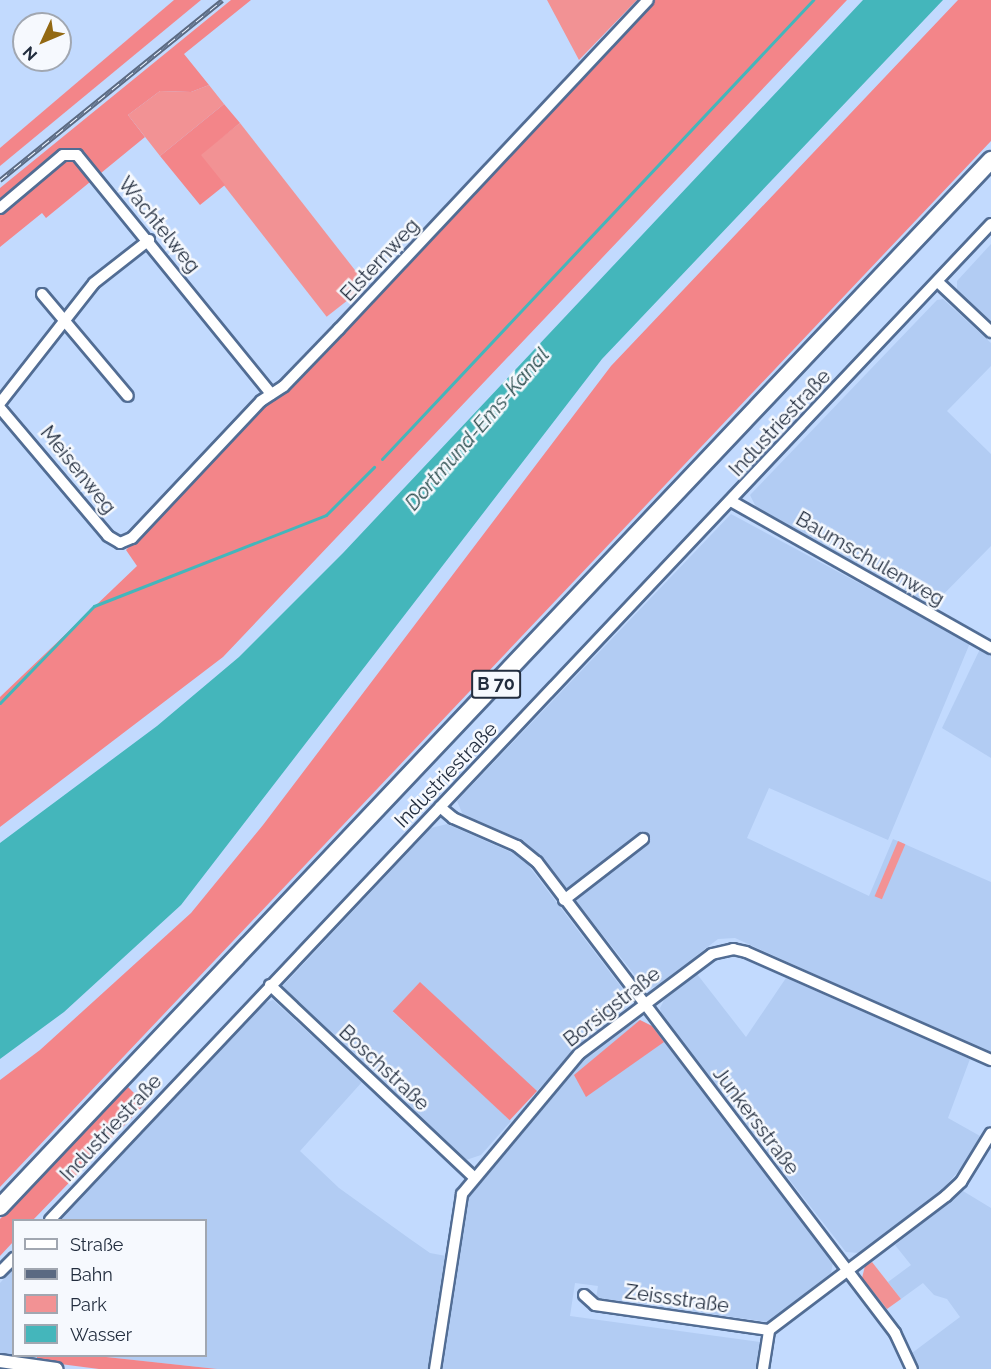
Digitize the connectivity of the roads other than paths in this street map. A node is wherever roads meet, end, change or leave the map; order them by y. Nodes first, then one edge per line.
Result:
1 (648, 0) edge
2 (991, 160) edge
3 (0, 208) edge
4 (991, 224) edge
5 (148, 240) junction
6 (938, 282) junction
7 (42, 294) dead end
8 (63, 319) junction
9 (991, 332) edge
10 (271, 394) junction
11 (128, 396) dead end
12 (0, 406) edge
13 (731, 501) junction
14 (132, 538) joint
15 (991, 648) edge
16 (441, 807) junction
17 (643, 839) dead end
18 (564, 900) junction
19 (270, 985) junction
20 (645, 1003) junction
21 (991, 1060) edge
22 (991, 1133) edge
23 (474, 1177) junction
24 (0, 1207) edge
25 (52, 1219) edge
26 (12, 1260) edge
27 (848, 1271) junction
28 (0, 1272) edge
29 (584, 1295) dead end
30 (769, 1330) junction
31 (0, 1361) edge
32 (56, 1369) edge
33 (435, 1369) edge
34 (763, 1369) edge
35 (912, 1369) edge

1 - 10 street, Elsternweg
2 - 24 main road, B 70
3 - 5 street, Wachtelweg
4 - 6 street, Industriestraße
5 - 8 street
5 - 10 street, Wachtelweg
6 - 9 street
6 - 13 street, Industriestraße
7 - 8 street
8 - 11 street
8 - 12 street
10 - 14 street, Elsternweg
12 - 14 street, Meisenweg
13 - 15 street, Baumschulenweg
13 - 16 street, Industriestraße
16 - 18 street, Junkersstraße
16 - 19 street, Industriestraße
17 - 18 street
18 - 20 street, Junkersstraße
19 - 23 street, Boschstraße
19 - 25 street, Industriestraße
20 - 21 street, Borsigstraße
20 - 23 street, Borsigstraße
20 - 27 street, Junkersstraße
22 - 27 street
23 - 33 street, Borsigstraße
26 - 28 street
27 - 30 street
27 - 35 street, Junkersstraße
29 - 30 street, Zeissstraße
30 - 34 street
31 - 32 street

